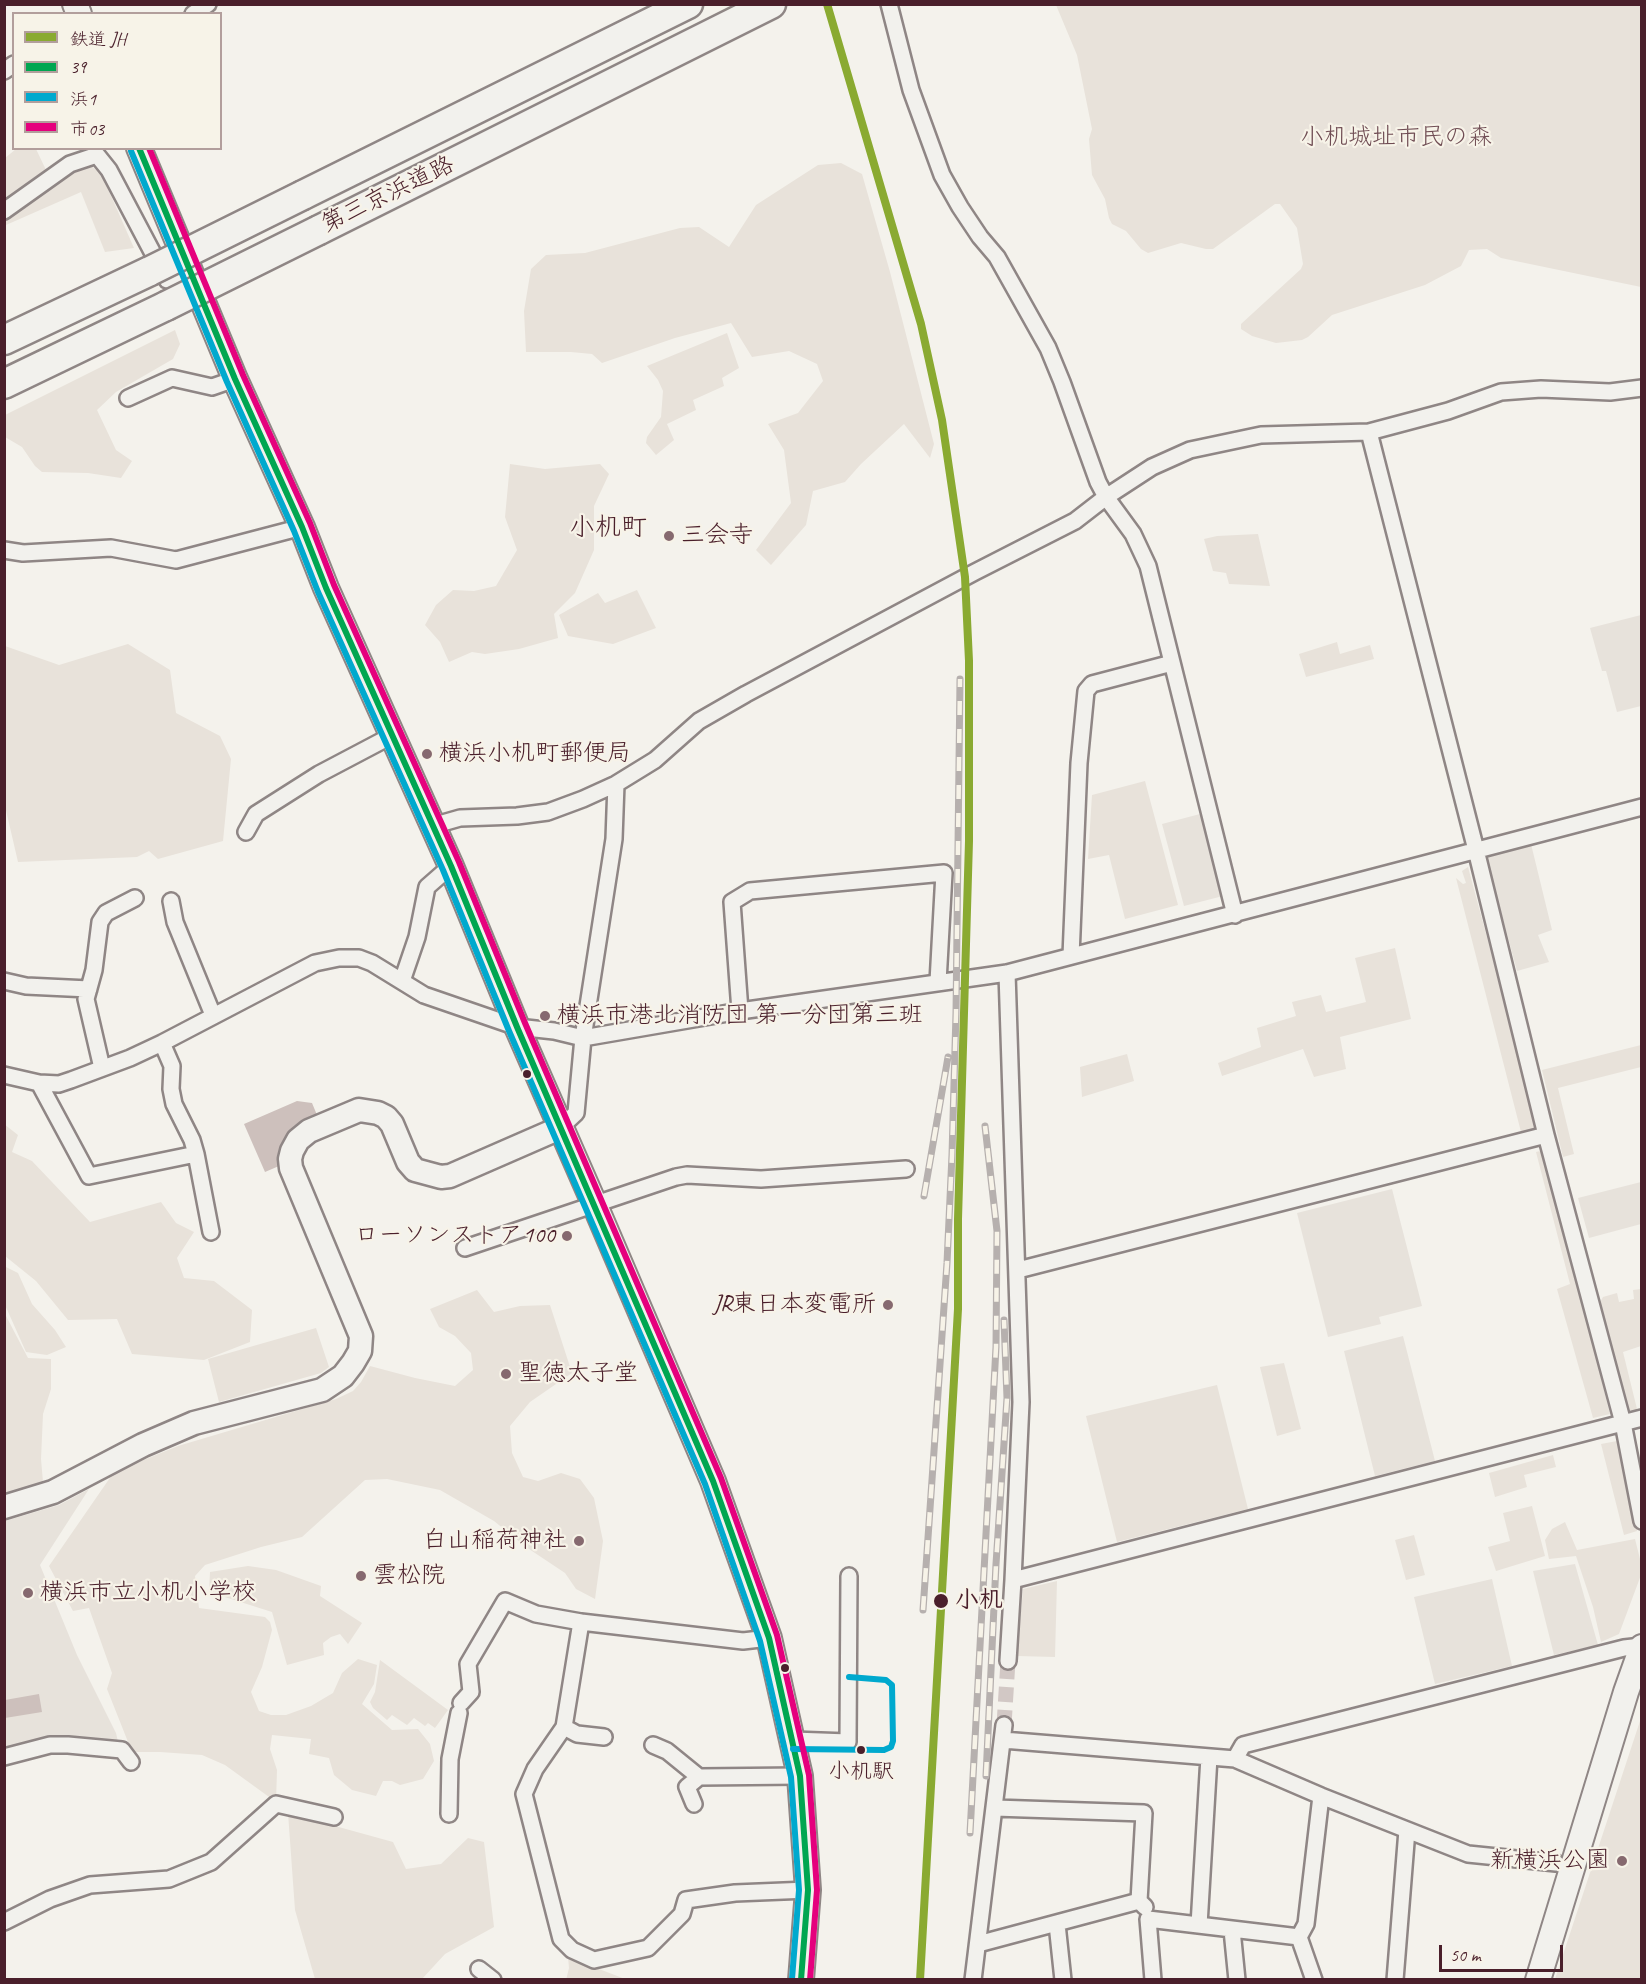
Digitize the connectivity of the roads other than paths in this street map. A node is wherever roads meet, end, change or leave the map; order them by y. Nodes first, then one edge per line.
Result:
1 (688, 4) edge
2 (771, 4) edge
3 (889, 4) edge
4 (140, 150) edge
5 (4, 211) edge
6 (190, 269) junction
7 (4, 339) edge
8 (235, 379) junction
9 (4, 384) edge
10 (1641, 388) edge
11 (128, 398) dead end
12 (1369, 432) junction
13 (1106, 497) junction
14 (302, 528) junction
15 (4, 550) edge
16 (1172, 663) junction
17 (393, 735) junction
18 (616, 784) junction
19 (1641, 807) edge
20 (432, 825) junction
21 (246, 832) dead end
22 (1476, 850) junction
23 (451, 866) junction
24 (135, 898) dead end
25 (171, 901) dead end
26 (1234, 915) junction
27 (1071, 956) junction
28 (1007, 973) junction
29 (5, 979) edge
30 (402, 981) junction
31 (938, 982) junction
32 (89, 989) junction
33 (740, 1011) junction
34 (213, 1015) junction
35 (517, 1027) junction
36 (583, 1038) junction
37 (162, 1043) junction
38 (102, 1068) junction
39 (4, 1075) edge
40 (39, 1083) junction
41 (560, 1128) junction
42 (1546, 1135) junction
43 (196, 1154) junction
44 (906, 1169) dead end
45 (594, 1203) junction
46 (211, 1232) dead end
47 (465, 1248) dead end
48 (1018, 1270) junction
49 (1641, 1418) edge
50 (1623, 1423) junction
51 (4, 1507) edge
52 (1641, 1521) edge
53 (849, 1576) dead end
54 (1013, 1580) junction
55 (581, 1622) junction
56 (769, 1638) junction
57 (1641, 1647) edge
58 (1008, 1661) tunnel mouth
59 (564, 1727) junction
60 (604, 1737) dead end
61 (793, 1740) junction
62 (653, 1745) dead end
63 (4, 1757) edge
64 (1209, 1757) junction
65 (1235, 1759) junction
66 (130, 1762) dead end
67 (800, 1776) junction
68 (699, 1777) junction
69 (1321, 1796) junction
70 (694, 1804) dead end
71 (994, 1808) junction
72 (449, 1814) dead end
73 (334, 1817) dead end
74 (1407, 1830) junction
75 (1556, 1863) dead end
76 (808, 1890) junction
77 (1139, 1901) junction
78 (1148, 1918) junction
79 (4, 1922) edge
80 (1057, 1924) junction
81 (1199, 1925) junction
82 (1232, 1930) junction
83 (1299, 1937) junction
84 (978, 1944) junction
85 (479, 1969) dead end
86 (493, 1980) edge
87 (801, 1980) edge
88 (974, 1980) edge
89 (1063, 1980) edge
90 (1153, 1980) edge
91 (1237, 1980) edge
92 (1314, 1980) edge
93 (1395, 1980) edge
94 (1538, 1980) edge

1 - 7 highway, 第三京浜道路, bridge
2 - 9 highway, 第三京浜道路, bridge
3 - 13 street
4 - 6 main road
5 - 6 street
6 - 8 main road
8 - 11 street
8 - 14 main road
10 - 12 street
12 - 13 street
12 - 22 street
13 - 16 street
13 - 18 street
14 - 15 street
14 - 17 main road
16 - 26 street
16 - 27 street
17 - 20 main road
17 - 21 street
18 - 20 street
18 - 36 street
19 - 22 street
20 - 23 main road
22 - 26 street
22 - 42 street
23 - 30 street
23 - 35 main road
24 - 32 street
25 - 34 street
26 - 27 street
27 - 28 street
28 - 31 street
28 - 48 street
29 - 32 street
30 - 34 street
30 - 35 street
31 - 33 street
31 - 33 street
32 - 38 street
33 - 36 street
34 - 37 street
35 - 36 street
35 - 41 main road
36 - 41 street
37 - 38 street
37 - 43 street
38 - 40 street
39 - 40 street
40 - 43 street
41 - 45 main road
41 - 51 street
42 - 48 street
42 - 50 street
43 - 46 street
44 - 45 street
45 - 47 street
45 - 56 main road
48 - 54 street
49 - 50 street
50 - 52 street
50 - 54 street
53 - 61 street
54 - 58 street
55 - 56 street
55 - 59 street
55 - 72 street
56 - 61 main road
57 - 65 street
57 - 94 main road
59 - 60 street
59 - 76 street
61 - 67 main road
62 - 68 street
63 - 66 street
64 - 65 street
64 - 71 street
64 - 81 street
65 - 69 street
67 - 68 street
67 - 76 main road
68 - 70 street
69 - 74 street
69 - 83 street
71 - 77 street
71 - 84 street
73 - 79 street
74 - 75 street
74 - 93 street
76 - 87 main road
77 - 78 street
77 - 80 street
78 - 81 street
78 - 90 street
80 - 84 street
80 - 89 street
81 - 82 street
82 - 83 street
82 - 91 street
83 - 92 street
84 - 88 street
85 - 86 street

